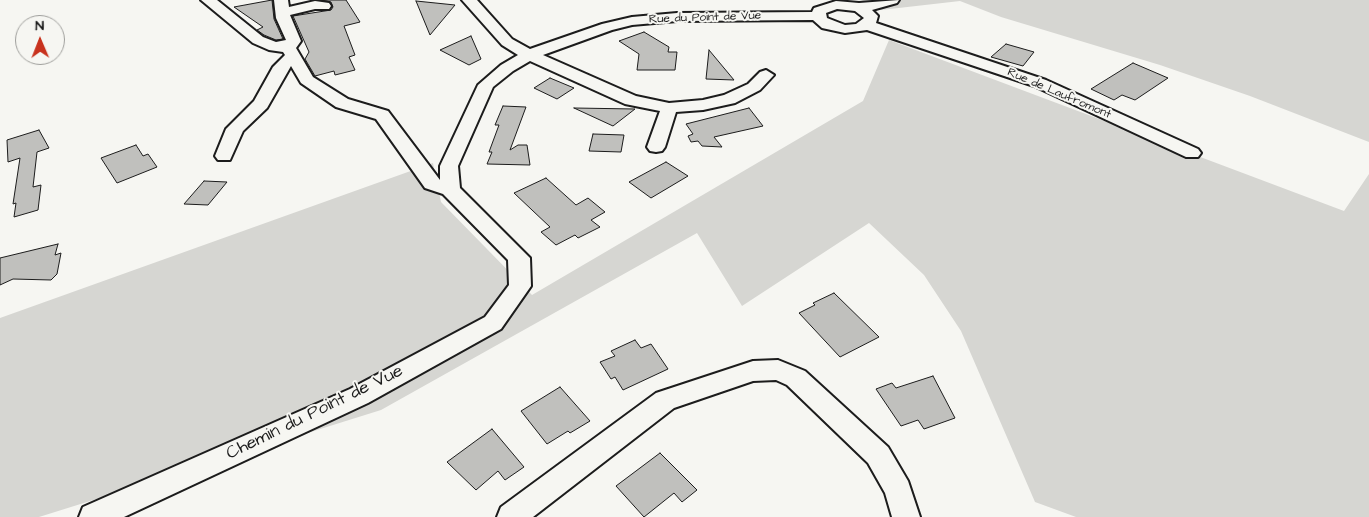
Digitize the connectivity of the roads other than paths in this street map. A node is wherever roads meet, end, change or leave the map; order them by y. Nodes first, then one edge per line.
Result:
1 (208, 0) edge
2 (469, 0) edge
3 (892, 0) edge
4 (834, 2) edge
5 (282, 6) edge
6 (324, 6) dead end
7 (859, 7) junction
8 (818, 16) junction
9 (867, 25) junction
10 (291, 52) junction
11 (529, 55) junction
12 (766, 75) dead end
13 (668, 108) junction
14 (656, 147) dead end
15 (1192, 153) dead end
16 (224, 156) dead end
17 (450, 190) junction
18 (93, 517) edge
19 (511, 517) edge
20 (906, 517) edge

1 - 10 street
2 - 11 street
3 - 7 street
4 - 7 street
4 - 8 street
5 - 6 street
5 - 10 street
7 - 9 street
8 - 9 street
8 - 11 street, Rue du Point de Vue
9 - 15 street, Rue de Laufromont
10 - 16 street
10 - 17 street
11 - 13 street
11 - 17 street, Rue du Point de Vue
12 - 13 street
13 - 14 street
17 - 18 street, Chemin du Point de Vue
19 - 20 street

